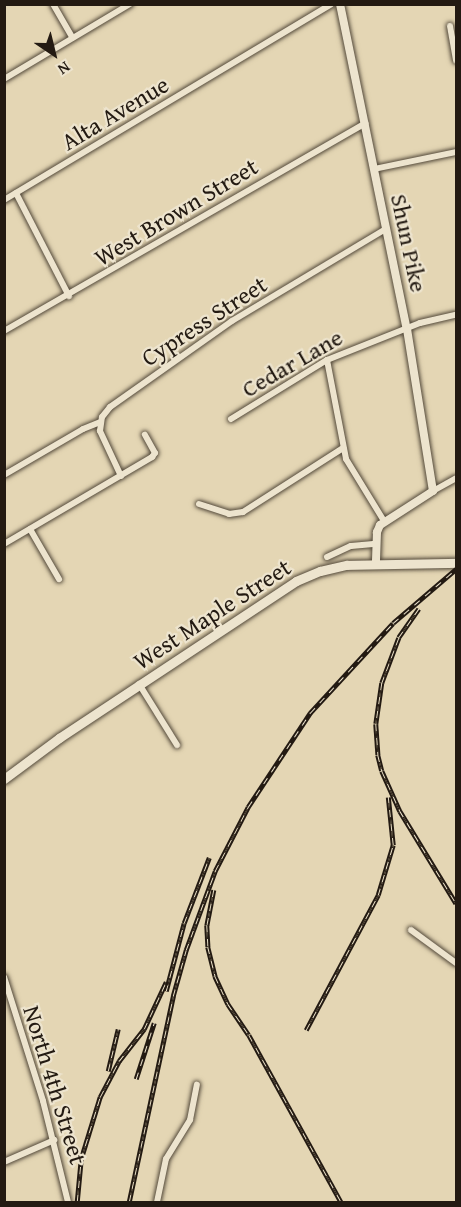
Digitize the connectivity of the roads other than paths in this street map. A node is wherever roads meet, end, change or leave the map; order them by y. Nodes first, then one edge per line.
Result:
1 (53, 4) edge
2 (130, 4) edge
3 (331, 4) edge
4 (340, 4) edge
5 (450, 26) dead end
6 (73, 38) junction
7 (456, 60) edge
8 (4, 80) edge
9 (365, 123) junction
10 (456, 152) edge
11 (374, 169) junction
12 (16, 193) junction
13 (4, 200) edge
14 (386, 229) junction
15 (69, 296) junction
16 (456, 315) edge
17 (407, 328) junction
18 (4, 331) edge
19 (327, 360) junction
20 (231, 419) dead end
21 (100, 423) junction
22 (145, 435) dead end
23 (343, 448) junction
24 (4, 475) edge
25 (121, 476) junction
26 (456, 478) edge
27 (433, 491) junction
28 (199, 504) dead end
29 (384, 521) junction
30 (30, 529) junction
31 (4, 543) edge
32 (376, 544) junction
33 (327, 557) dead end
34 (376, 563) junction
35 (453, 563) edge
36 (59, 579) dead end
37 (138, 684) junction
38 (177, 745) dead end
39 (4, 779) edge
40 (411, 930) dead end
41 (456, 963) edge
42 (4, 977) edge
43 (196, 1085) dead end
44 (54, 1140) junction
45 (4, 1162) edge
46 (68, 1203) edge
47 (158, 1203) edge

1 - 6 street
2 - 6 street
3 - 12 street, Alta Avenue
4 - 9 street, Shun Pike
5 - 7 street
6 - 8 street
9 - 11 street, Shun Pike
9 - 15 street, West Brown Street
10 - 11 street
11 - 14 street, Shun Pike
12 - 13 street, Alta Avenue
12 - 15 street
14 - 17 street, Shun Pike
14 - 21 street, Cypress Street
15 - 18 street, West Brown Street
16 - 17 street, Cedar Lane
17 - 19 street, Cedar Lane
17 - 27 street, Shun Pike
19 - 20 street, Cedar Lane
19 - 23 street
21 - 24 street
21 - 25 street
22 - 25 street
23 - 28 street
23 - 29 street
25 - 30 street
26 - 27 street
27 - 29 street
29 - 32 street
30 - 31 street
30 - 36 street
32 - 33 street
32 - 34 street
34 - 35 main road, West Maple Street
34 - 37 main road, West Maple Street
37 - 38 street
37 - 39 main road, West Maple Street
40 - 41 street
42 - 44 street, North 4th Street
43 - 47 street
44 - 45 street
44 - 46 street, North 4th Street

